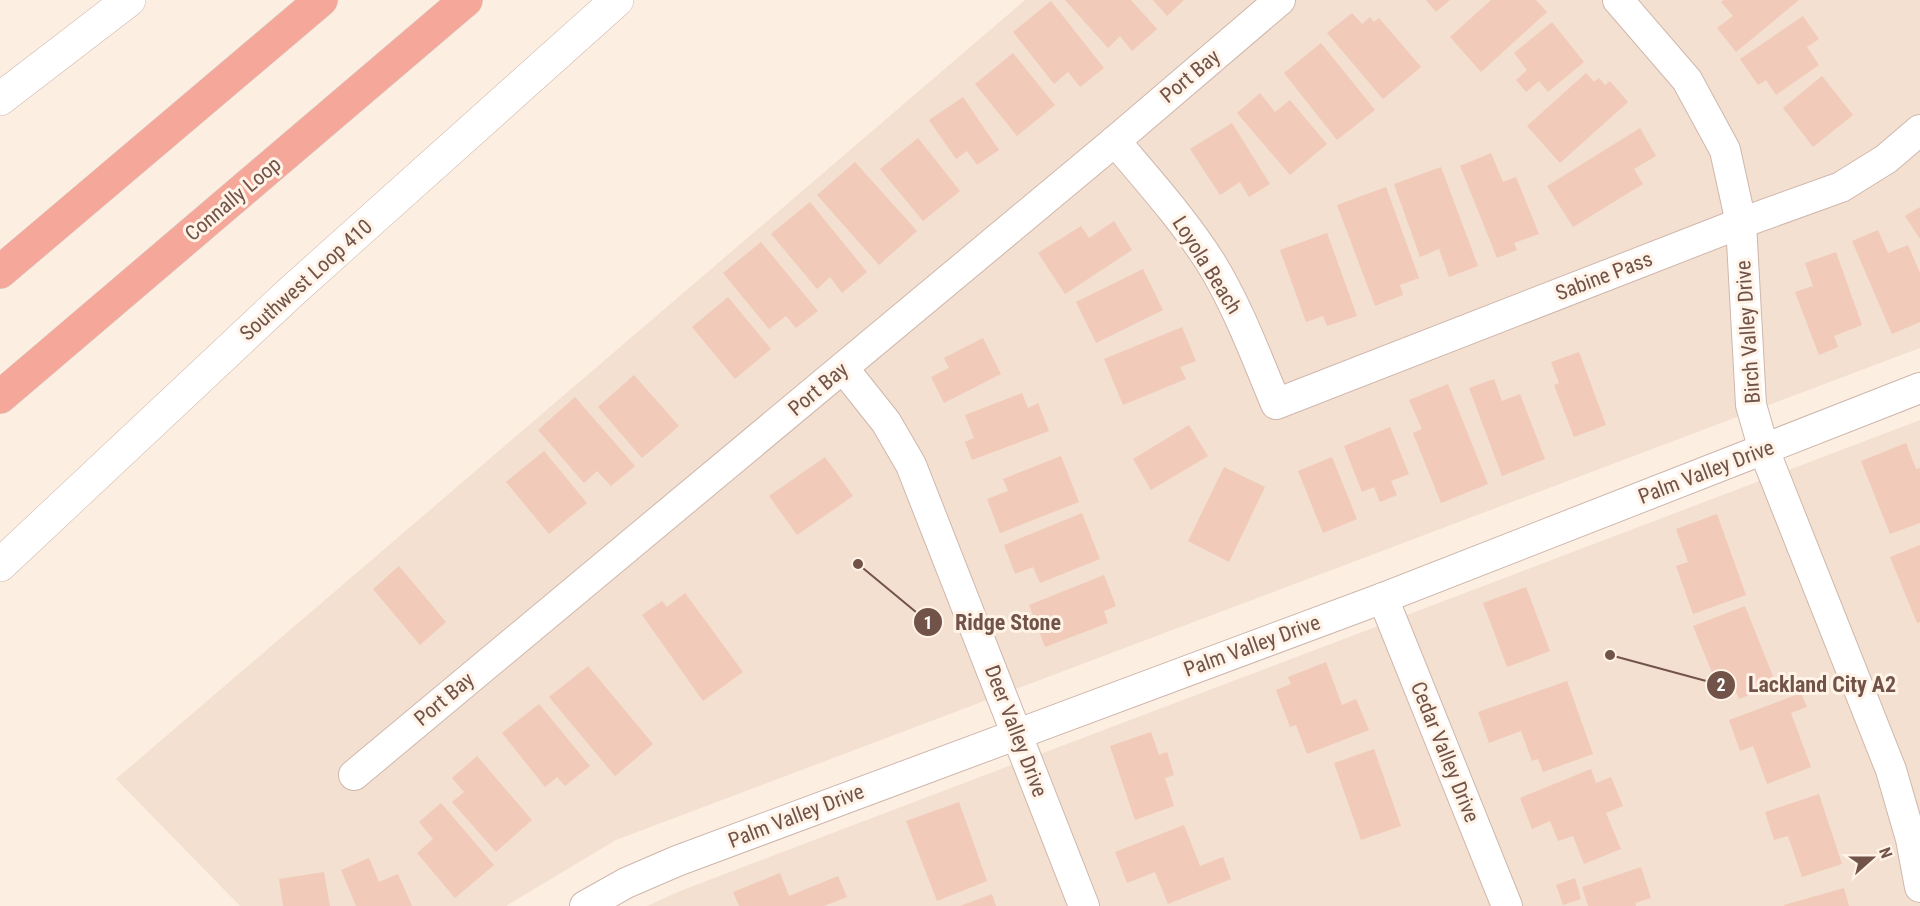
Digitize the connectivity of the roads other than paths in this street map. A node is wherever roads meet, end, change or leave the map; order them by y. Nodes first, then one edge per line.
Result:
1 (129, 0) edge
2 (321, 0) edge
3 (466, 0) edge
4 (617, 0) edge
5 (1280, 0) edge
6 (1618, 0) edge
7 (0, 99) edge
8 (1920, 130) edge
9 (1114, 141) junction
10 (1741, 223) junction
11 (0, 272) edge
12 (843, 368) junction
13 (1920, 388) edge
14 (0, 397) edge
15 (1276, 404) joint
16 (1764, 450) junction
17 (0, 564) edge
18 (1383, 598) junction
19 (1017, 733) junction
20 (354, 775) dead end
21 (1920, 887) edge
22 (631, 894) edge
23 (585, 906) edge
24 (1084, 906) edge
25 (1507, 906) edge

1 - 7 main road
2 - 11 highway
3 - 14 highway, Connally Loop
4 - 17 main road, Southwest Loop 410
5 - 9 street, Port Bay
6 - 10 street, Birch Valley Drive
8 - 10 street, Sabine Pass
9 - 12 street, Port Bay
9 - 15 street, Loyola Beach
10 - 15 street, Sabine Pass
10 - 16 street, Birch Valley Drive
12 - 19 street, Deer Valley Drive
12 - 20 street, Port Bay
13 - 16 street, Palm Valley Drive
16 - 18 street, Palm Valley Drive
16 - 21 street, Birch Valley Drive
18 - 19 street, Palm Valley Drive
18 - 25 street, Cedar Valley Drive
19 - 22 street, Palm Valley Drive
19 - 24 street, Deer Valley Drive
22 - 23 street, Palm Valley Drive

